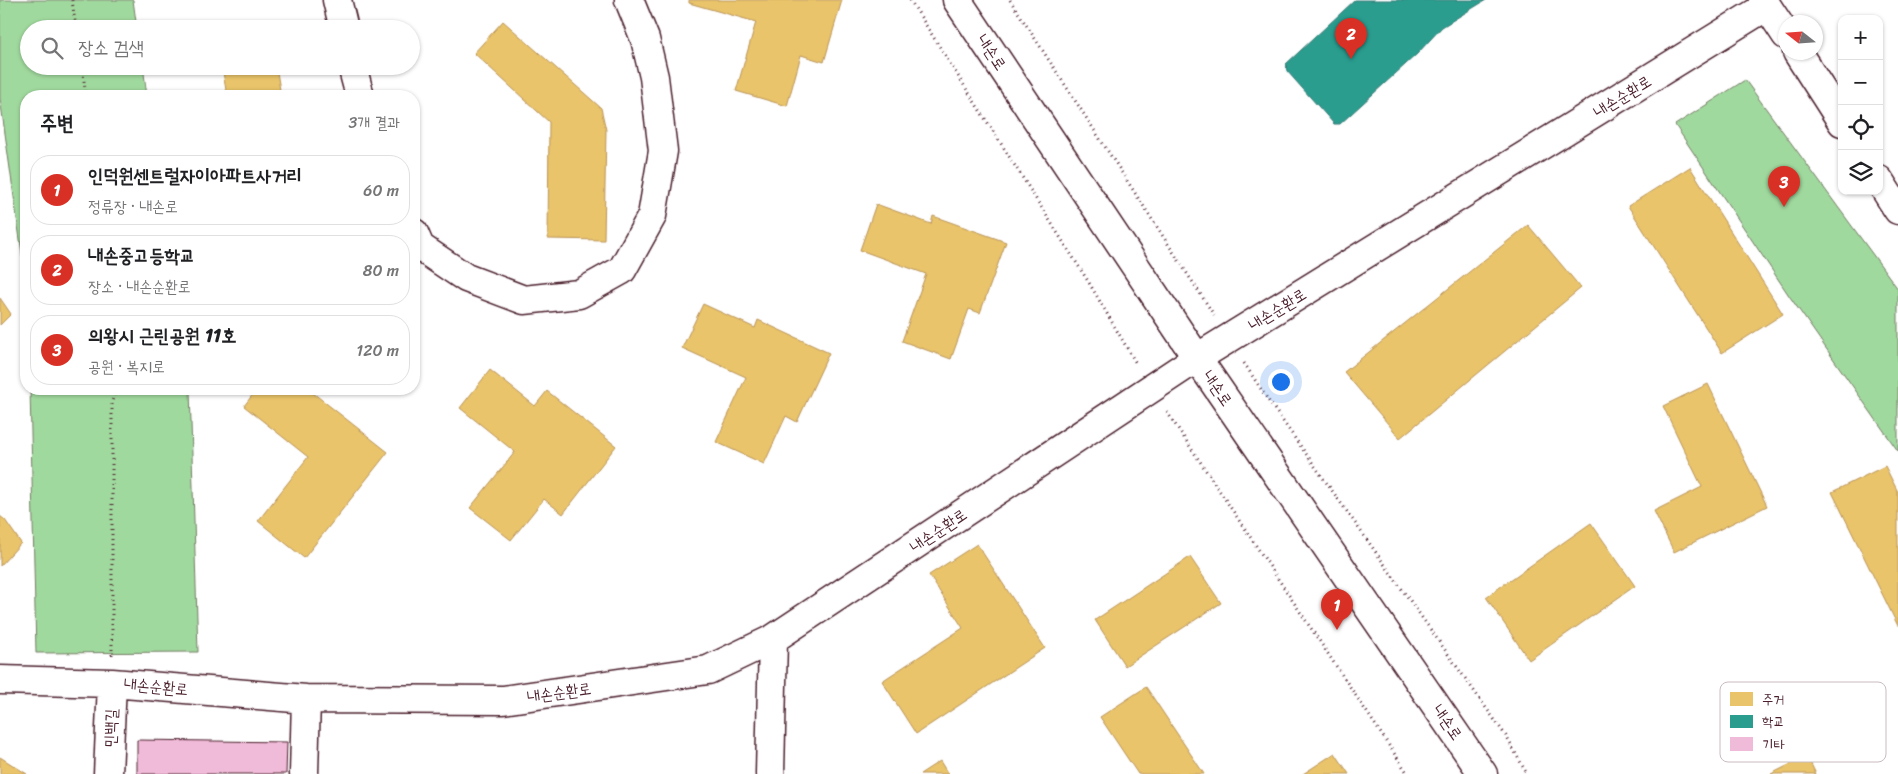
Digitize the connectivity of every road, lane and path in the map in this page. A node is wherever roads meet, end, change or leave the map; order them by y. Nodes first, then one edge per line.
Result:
1 (72, 0) edge
2 (337, 0) edge
3 (629, 0) edge
4 (957, 0) edge
5 (1010, 0) edge
6 (1765, 3) edge
7 (75, 20) edge
8 (342, 20) edge
9 (1778, 23) edge
10 (1802, 60) edge
11 (83, 75) edge
12 (354, 75) edge
13 (85, 90) edge
14 (358, 90) edge
15 (1838, 116) edge
16 (1883, 186) edge
17 (1898, 210) edge
18 (420, 247) edge
19 (1229, 339) junction
20 (1197, 358) junction
21 (114, 395) edge
22 (773, 639) junction
23 (0, 680) edge
24 (112, 683) junction
25 (306, 698) junction
26 (108, 774) edge
27 (304, 774) edge
28 (770, 774) edge
29 (1484, 774) edge
30 (1527, 774) edge

1 - 7 path
2 - 8 street
3 - 18 street
4 - 20 street, 내손로
5 - 19 path
6 - 9 street
6 - 19 street, 내손순환로
10 - 15 street
11 - 13 path
12 - 14 street
16 - 17 street
19 - 20 street, 내손순환로
19 - 30 path
20 - 22 street, 내손순환로
20 - 29 street, 내손로
21 - 24 path
22 - 25 street, 내손순환로
22 - 28 street
23 - 24 street, 내손순환로
24 - 25 street, 내손순환로
24 - 26 street, 민백길
25 - 27 street

